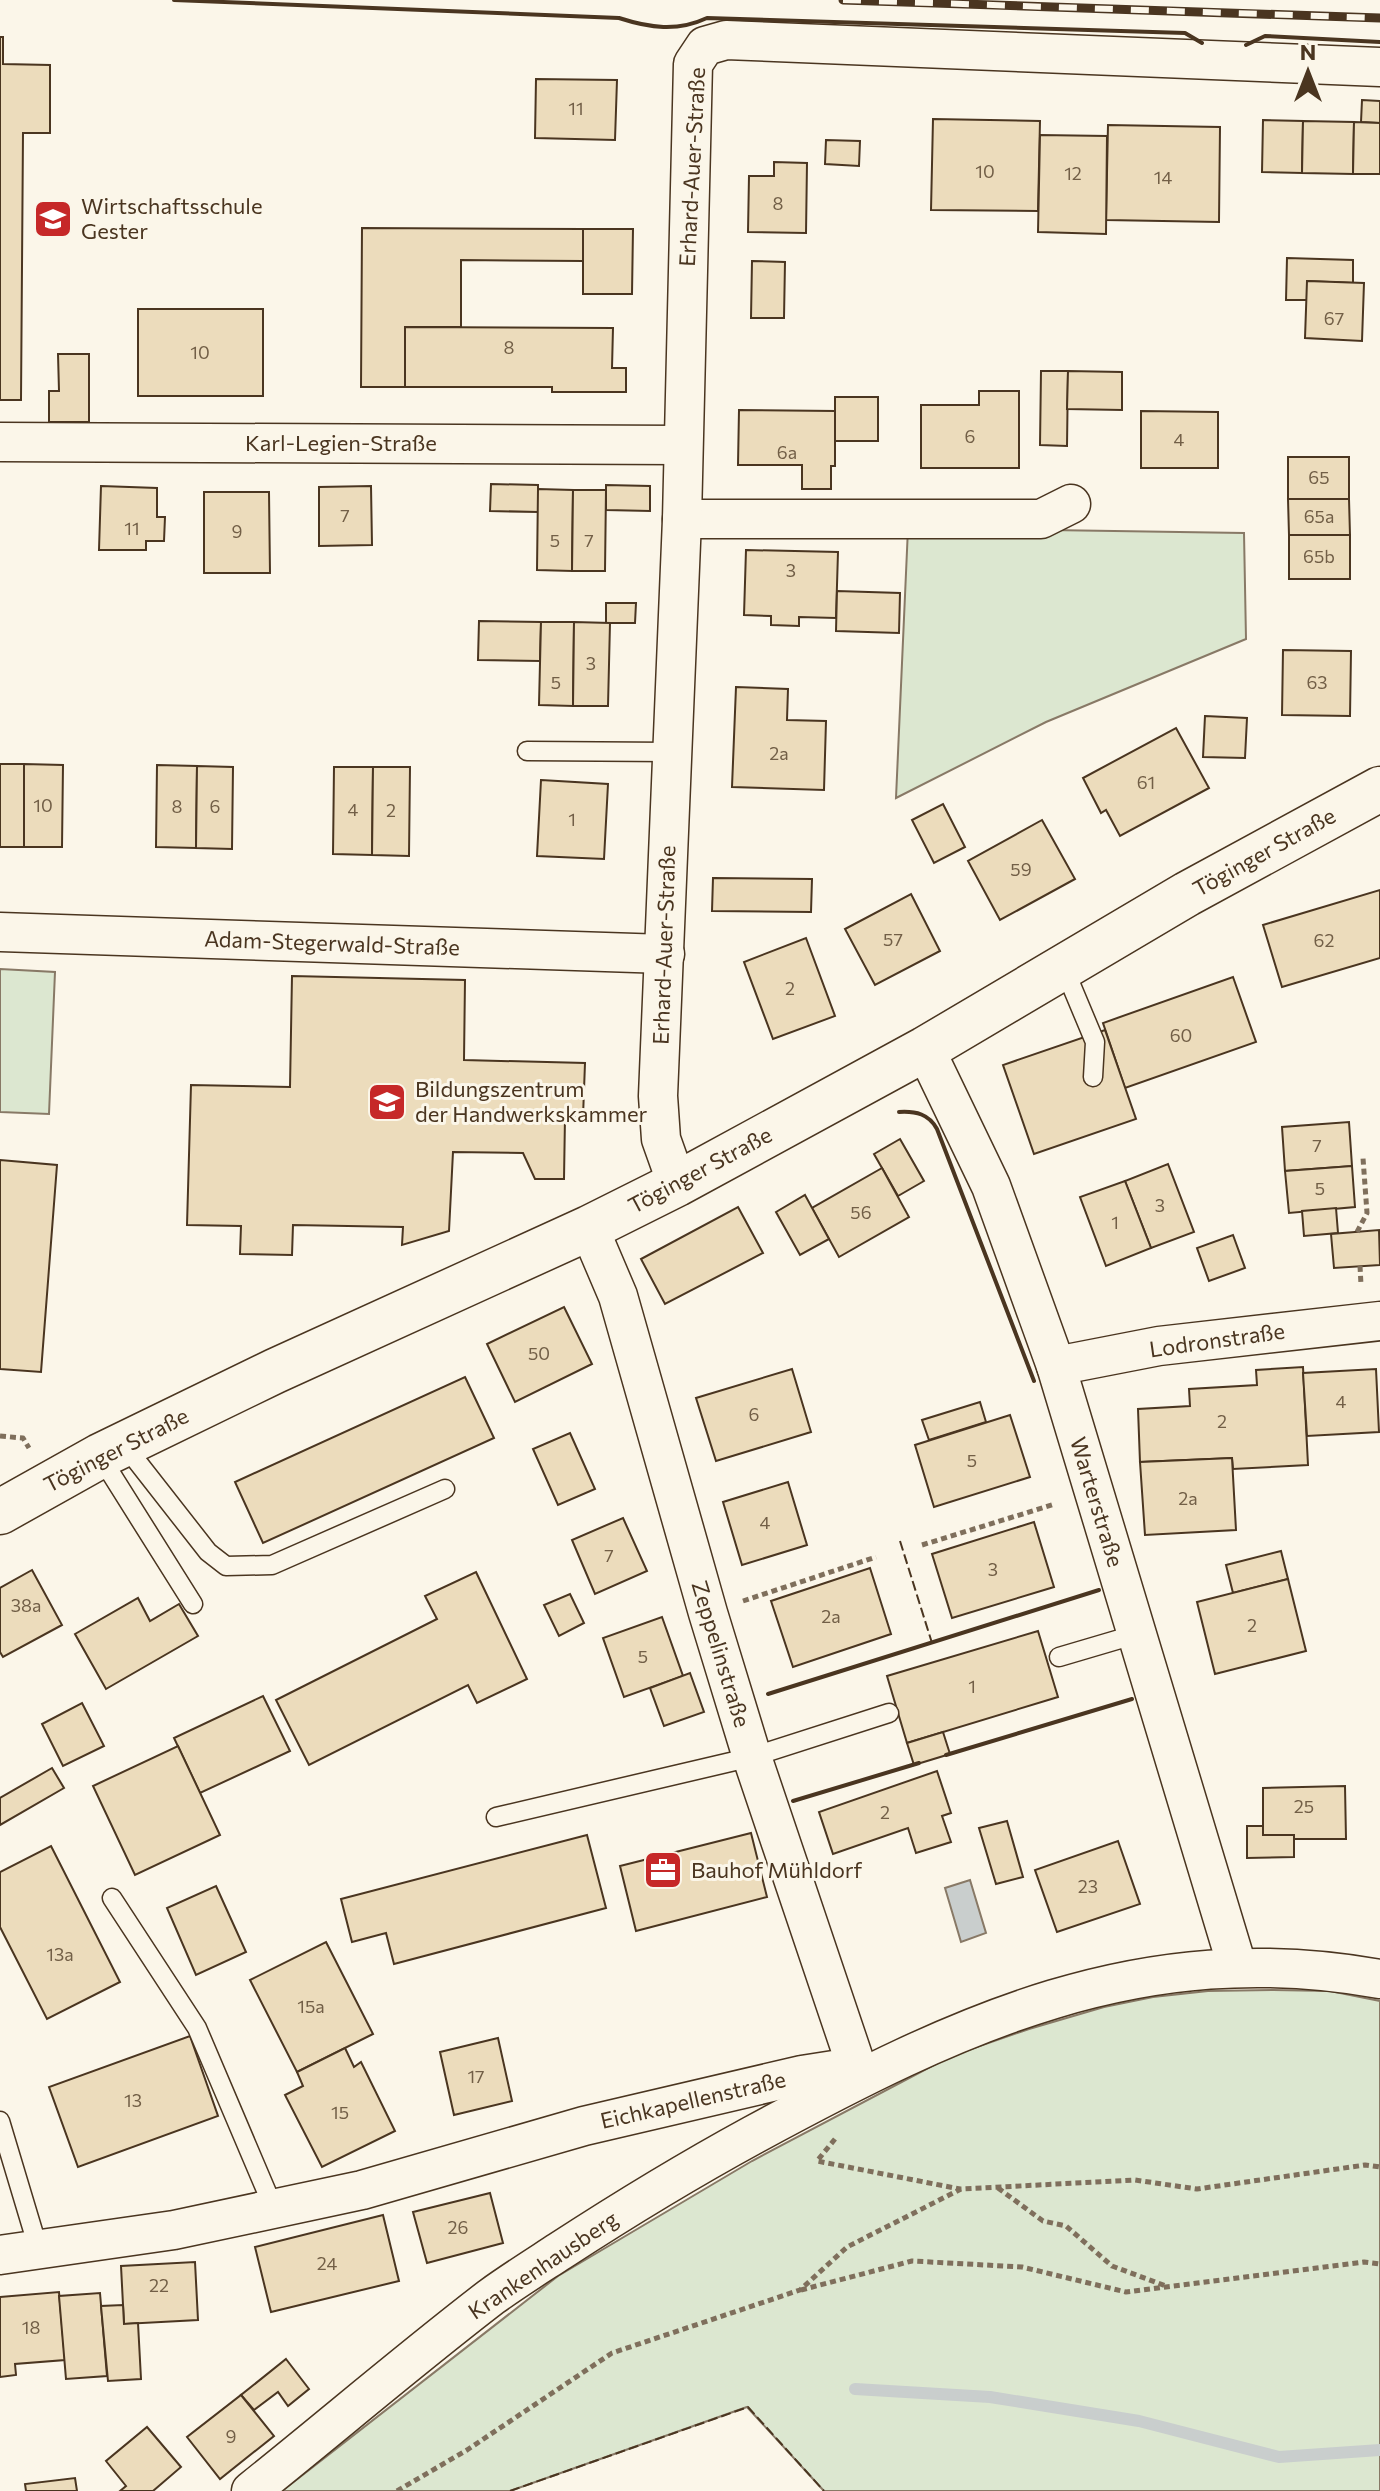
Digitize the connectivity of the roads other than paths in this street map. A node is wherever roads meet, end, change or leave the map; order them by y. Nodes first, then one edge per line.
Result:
1 (1380, 67) edge
2 (0, 442) edge
3 (682, 445) junction
4 (1071, 504) dead end
5 (682, 519) junction
6 (527, 751) dead end
7 (671, 752) junction
8 (1380, 789) edge
9 (0, 932) edge
10 (665, 954) junction
11 (1064, 968) junction
12 (925, 1049) junction
13 (1093, 1077) dead end
14 (677, 1184) junction
15 (589, 1228) junction
16 (1380, 1321) edge
17 (1056, 1366) junction
18 (113, 1450) junction
19 (445, 1489) dead end
20 (0, 1512) edge
21 (193, 1604) dead end
22 (1137, 1634) junction
23 (1059, 1657) dead end
24 (889, 1713) dead end
25 (752, 1757) junction
26 (496, 1817) dead end
27 (112, 1898) dead end
28 (1237, 1966) junction
29 (1380, 1979) edge
30 (860, 2077) junction
31 (0, 2121) edge
32 (274, 2209) junction
33 (39, 2251) junction
34 (0, 2255) edge
35 (251, 2491) edge

1 - 3 street, Erhard-Auer-Straße
2 - 3 street, Karl-Legien-Straße
3 - 5 street, Erhard-Auer-Straße
4 - 5 street
5 - 7 street, Erhard-Auer-Straße
6 - 7 lane
7 - 10 street, Erhard-Auer-Straße
8 - 11 street, Töginger Straße
9 - 10 street, Adam-Stegerwald-Straße
10 - 14 street, Erhard-Auer-Straße
11 - 12 street, Töginger Straße
11 - 13 lane
12 - 14 street, Töginger Straße
12 - 17 street, Warterstraße
14 - 15 street, Töginger Straße
15 - 18 street, Töginger Straße
15 - 25 street, Zeppelinstraße
16 - 17 street, Lodronstraße
17 - 22 street, Warterstraße
18 - 19 lane
18 - 20 street, Töginger Straße
18 - 21 lane
22 - 23 lane
22 - 28 street, Warterstraße
24 - 25 lane
25 - 26 lane
25 - 30 street, Zeppelinstraße
27 - 32 lane
28 - 29 street
28 - 30 street
30 - 32 street, Eichkapellenstraße
30 - 35 street, Krankenhausberg
31 - 33 lane
32 - 33 street, Eichkapellenstraße
33 - 34 street, Eichkapellenstraße

